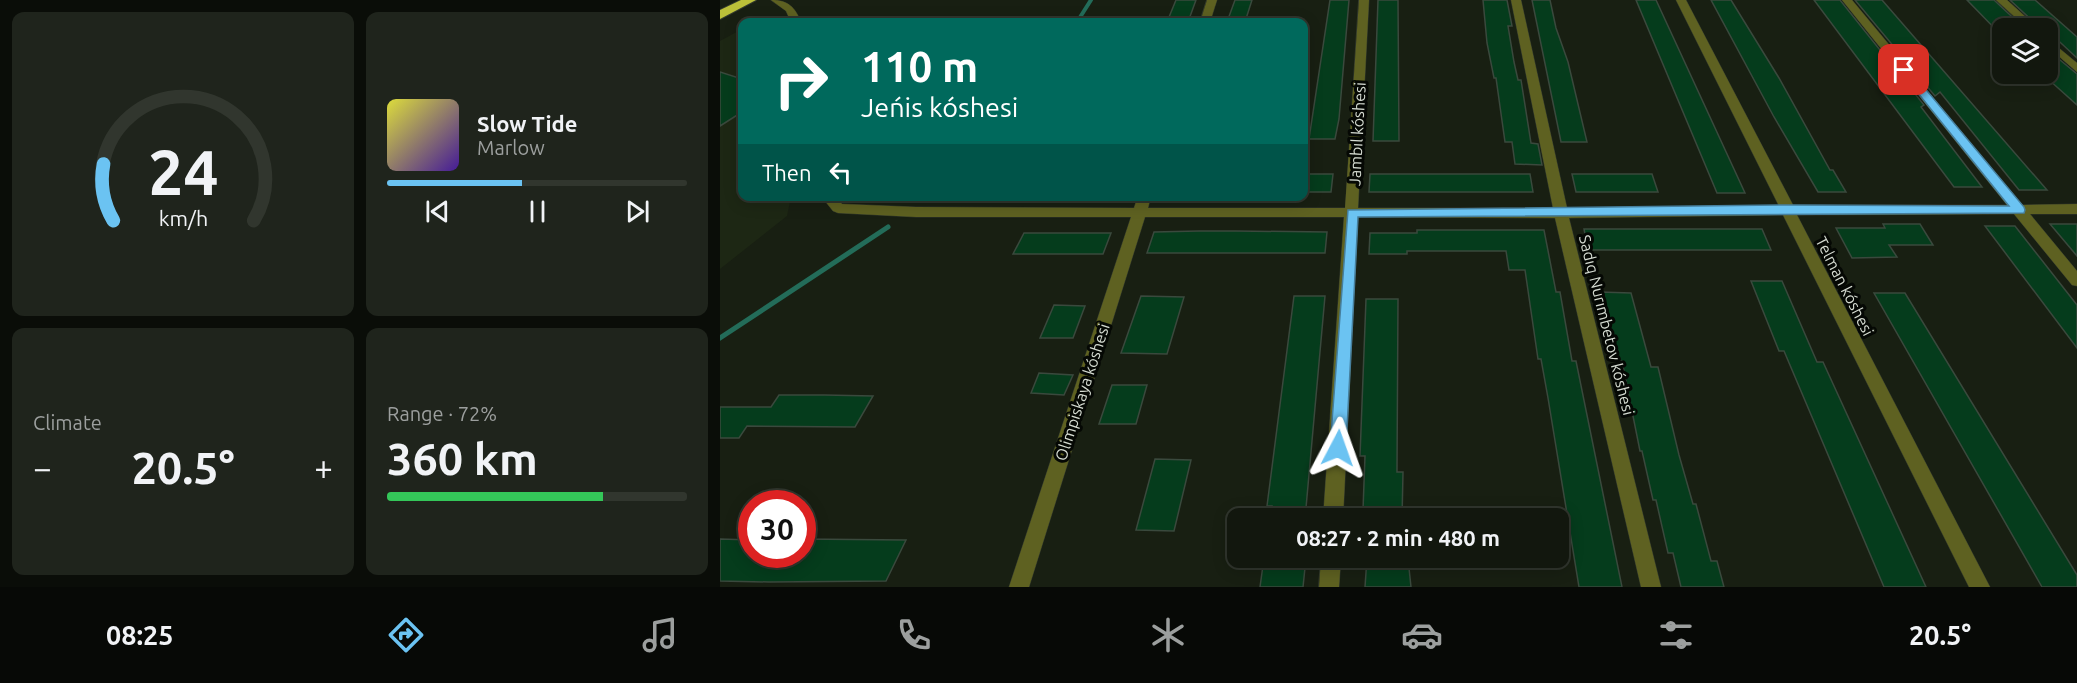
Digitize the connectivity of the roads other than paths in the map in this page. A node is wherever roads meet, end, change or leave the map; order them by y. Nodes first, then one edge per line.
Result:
1 (750, 0) edge
2 (777, 0) edge
3 (1212, 0) edge
4 (1364, 0) edge
5 (1516, 0) edge
6 (1681, 0) edge
7 (1847, 0) edge
8 (2001, 0) edge
9 (720, 15) edge
10 (794, 18) edge
11 (1206, 18) edge
12 (2022, 18) edge
13 (2058, 51) edge
14 (2077, 69) edge
15 (832, 201) edge
16 (1144, 201) edge
17 (2077, 209) edge
18 (1786, 210) junction
19 (2019, 210) junction
20 (1140, 213) junction
21 (1353, 213) junction
22 (1562, 213) junction
23 (2077, 281) edge
24 (1334, 508) edge
25 (1330, 568) edge
26 (1018, 587) edge
27 (1329, 587) edge
28 (1651, 587) edge
29 (1980, 587) edge

1 - 9 highway
2 - 10 street
3 - 11 street
4 - 21 street, Jambıl kóshesi
5 - 22 street, Sadıq Nurımbetov kóshesi
6 - 18 street, Telman kóshesi
7 - 19 street
8 - 12 street
13 - 14 street
15 - 20 street
16 - 20 street, Olimpiskaya kóshesi
17 - 19 street
18 - 19 street
18 - 22 street
18 - 29 street, Telman kóshesi
19 - 23 street
20 - 21 street
20 - 26 street, Olimpiskaya kóshesi
21 - 22 street
21 - 24 street, Jambıl kóshesi
22 - 28 street, Sadıq Nurımbetov kóshesi
25 - 27 street

